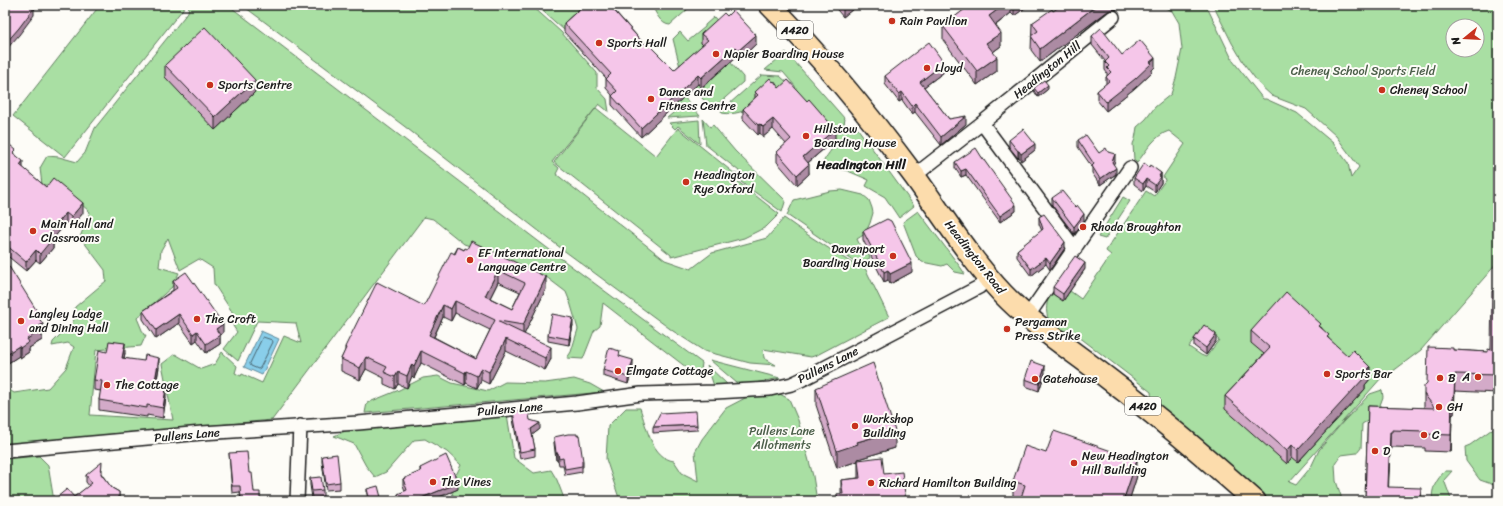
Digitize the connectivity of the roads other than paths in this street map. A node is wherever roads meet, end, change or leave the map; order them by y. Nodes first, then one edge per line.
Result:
1 (770, 5) edge
2 (1113, 17) dead end
3 (982, 123) junction
4 (1130, 168) dead end
5 (914, 176) junction
6 (1075, 248) junction
7 (988, 278) junction
8 (1027, 317) junction
9 (300, 426) junction
10 (5, 451) edge
11 (297, 501) edge
12 (1255, 501) edge

1 - 5 main road, Headington Road / A420
2 - 3 street, Headington Hill
3 - 5 street, Headington Hill
3 - 6 street
4 - 6 street
5 - 7 main road, Headington Road / A420
6 - 8 street
7 - 8 main road, Headington Road / A420
7 - 9 street, Pullens Lane
8 - 12 main road, Headington Road / A420
9 - 10 street, Pullens Lane
9 - 11 street

